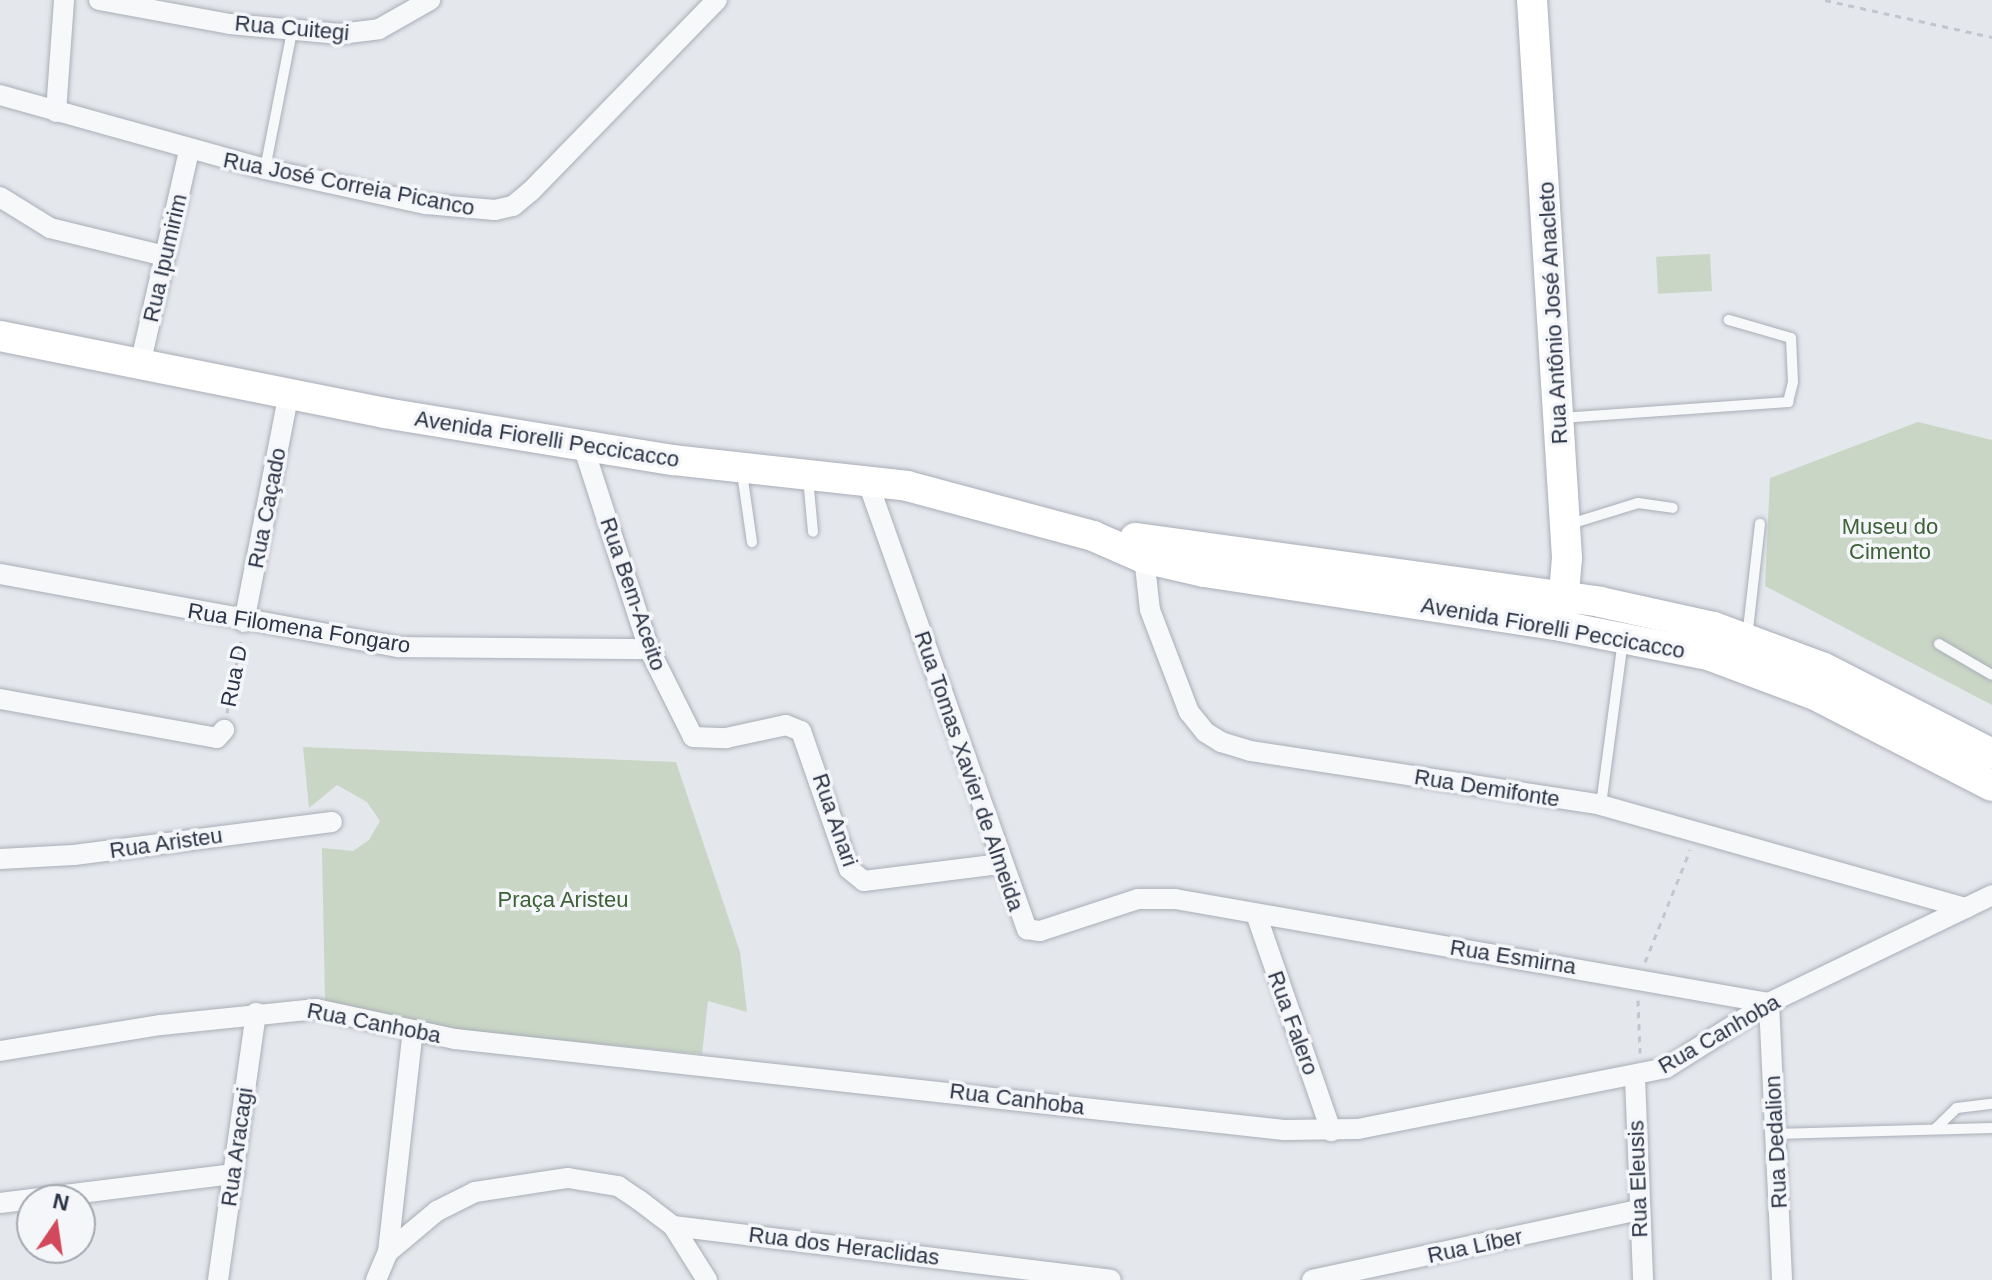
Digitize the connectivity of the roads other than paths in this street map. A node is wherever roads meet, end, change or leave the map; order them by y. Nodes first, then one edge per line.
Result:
1 (64, 0) edge
2 (99, 0) edge
3 (430, 0) edge
4 (717, 0) edge
5 (1532, 0) edge
6 (292, 31) junction
7 (0, 95) edge
8 (56, 112) junction
9 (189, 151) junction
10 (265, 169) junction
11 (0, 197) edge
12 (165, 256) junction
13 (1729, 320) dead end
14 (0, 336) edge
15 (140, 365) junction
16 (289, 393) junction
17 (1559, 418) junction
18 (583, 446) junction
19 (741, 467) junction
20 (808, 473) junction
21 (867, 480) junction
22 (1673, 508) dead end
23 (1760, 524) dead end
24 (1565, 526) junction
25 (813, 532) dead end
26 (752, 542) dead end
27 (1143, 548) junction
28 (0, 574) edge
29 (1563, 611) junction
30 (244, 622) junction
31 (1623, 637) junction
32 (1747, 638) junction
33 (1939, 644) dead end
34 (649, 649) junction
35 (1992, 675) edge
36 (0, 699) edge
37 (224, 730) road end
38 (693, 737) joint
39 (1992, 754) edge
40 (1992, 786) edge
41 (1601, 805) junction
42 (332, 822) dead end
43 (0, 859) edge
44 (1001, 864) junction
45 (1992, 895) edge
46 (1966, 908) junction
47 (1256, 914) junction
48 (1769, 1003) junction
49 (256, 1013) junction
50 (413, 1030) junction
51 (0, 1051) edge
52 (1638, 1077) junction
53 (1992, 1104) edge
54 (1992, 1128) edge
55 (1935, 1129) junction
56 (1331, 1131) junction
57 (1775, 1134) junction
58 (234, 1174) junction
59 (0, 1203) edge
60 (1639, 1210) junction
61 (673, 1226) junction
62 (388, 1252) junction
63 (218, 1280) edge
64 (376, 1280) edge
65 (707, 1280) edge
66 (1111, 1280) edge
67 (1312, 1280) edge
68 (1643, 1280) edge
69 (1782, 1280) edge

1 - 8 street
2 - 6 street, Rua Cuitegi
3 - 6 street, Rua Cuitegi
4 - 10 street, Rua José Correia Picanco
5 - 17 main road, Rua Antônio José Anacleto
6 - 10 lane
7 - 8 street, Rua José Correia Picanco
8 - 9 street, Rua José Correia Picanco
9 - 10 street, Rua José Correia Picanco
9 - 12 street, Rua Ipumirim
11 - 12 street
12 - 15 street, Rua Ipumirim
13 - 17 lane
14 - 15 main road, Avenida Fiorelli Peccicacco
15 - 16 main road, Avenida Fiorelli Peccicacco
16 - 18 main road, Avenida Fiorelli Peccicacco
16 - 30 street, Rua Caçado
17 - 24 main road, Rua Antônio José Anacleto
18 - 19 main road, Avenida Fiorelli Peccicacco
18 - 34 street, Rua Bem-Aceito
19 - 20 main road, Avenida Fiorelli Peccicacco
19 - 26 lane
20 - 21 main road, Avenida Fiorelli Peccicacco
20 - 25 lane
21 - 27 main road, Avenida Fiorelli Peccicacco
21 - 44 street, Rua Tomas Xavier de Almeida
22 - 24 lane
23 - 32 lane
24 - 29 main road, Rua Antônio José Anacleto
27 - 29 main road, Avenida Fiorelli Peccicacco
27 - 41 street, Rua Demifonte
28 - 30 street, Rua Filomena Fongaro
29 - 31 main road, Avenida Fiorelli Peccicacco
29 - 32 main road, Avenida Fiorelli Peccicacco
30 - 34 street, Rua Filomena Fongaro
31 - 40 main road, Avenida Fiorelli Peccicacco
31 - 41 lane
32 - 39 main road, Avenida Fiorelli Peccicacco
33 - 35 lane
34 - 38 street, Rua Bem-Aceito
36 - 37 street
38 - 44 street, Rua Anari
41 - 46 street, Rua Demifonte
42 - 43 street, Rua Aristeu
44 - 47 street, Rua Tomas Xavier de Almeida
45 - 46 street, Rua Canhoba
46 - 48 street, Rua Canhoba
47 - 48 street, Rua Esmirna
47 - 56 street, Rua Falero
48 - 52 street, Rua Canhoba
48 - 57 street, Rua Dedalion
49 - 50 street, Rua Canhoba
49 - 51 street, Rua Canhoba
49 - 58 street, Rua Aracagi
50 - 56 street, Rua Canhoba
50 - 62 street
52 - 56 street, Rua Canhoba
52 - 60 street, Rua Eleusis
53 - 55 lane
54 - 55 lane
55 - 57 lane
57 - 69 street, Rua Dedalion
58 - 59 street
58 - 63 street, Rua Aracagi
60 - 67 street, Rua Líber
60 - 68 street, Rua Eleusis
61 - 62 street
61 - 65 street
61 - 66 street, Rua dos Heraclidas
62 - 64 street

